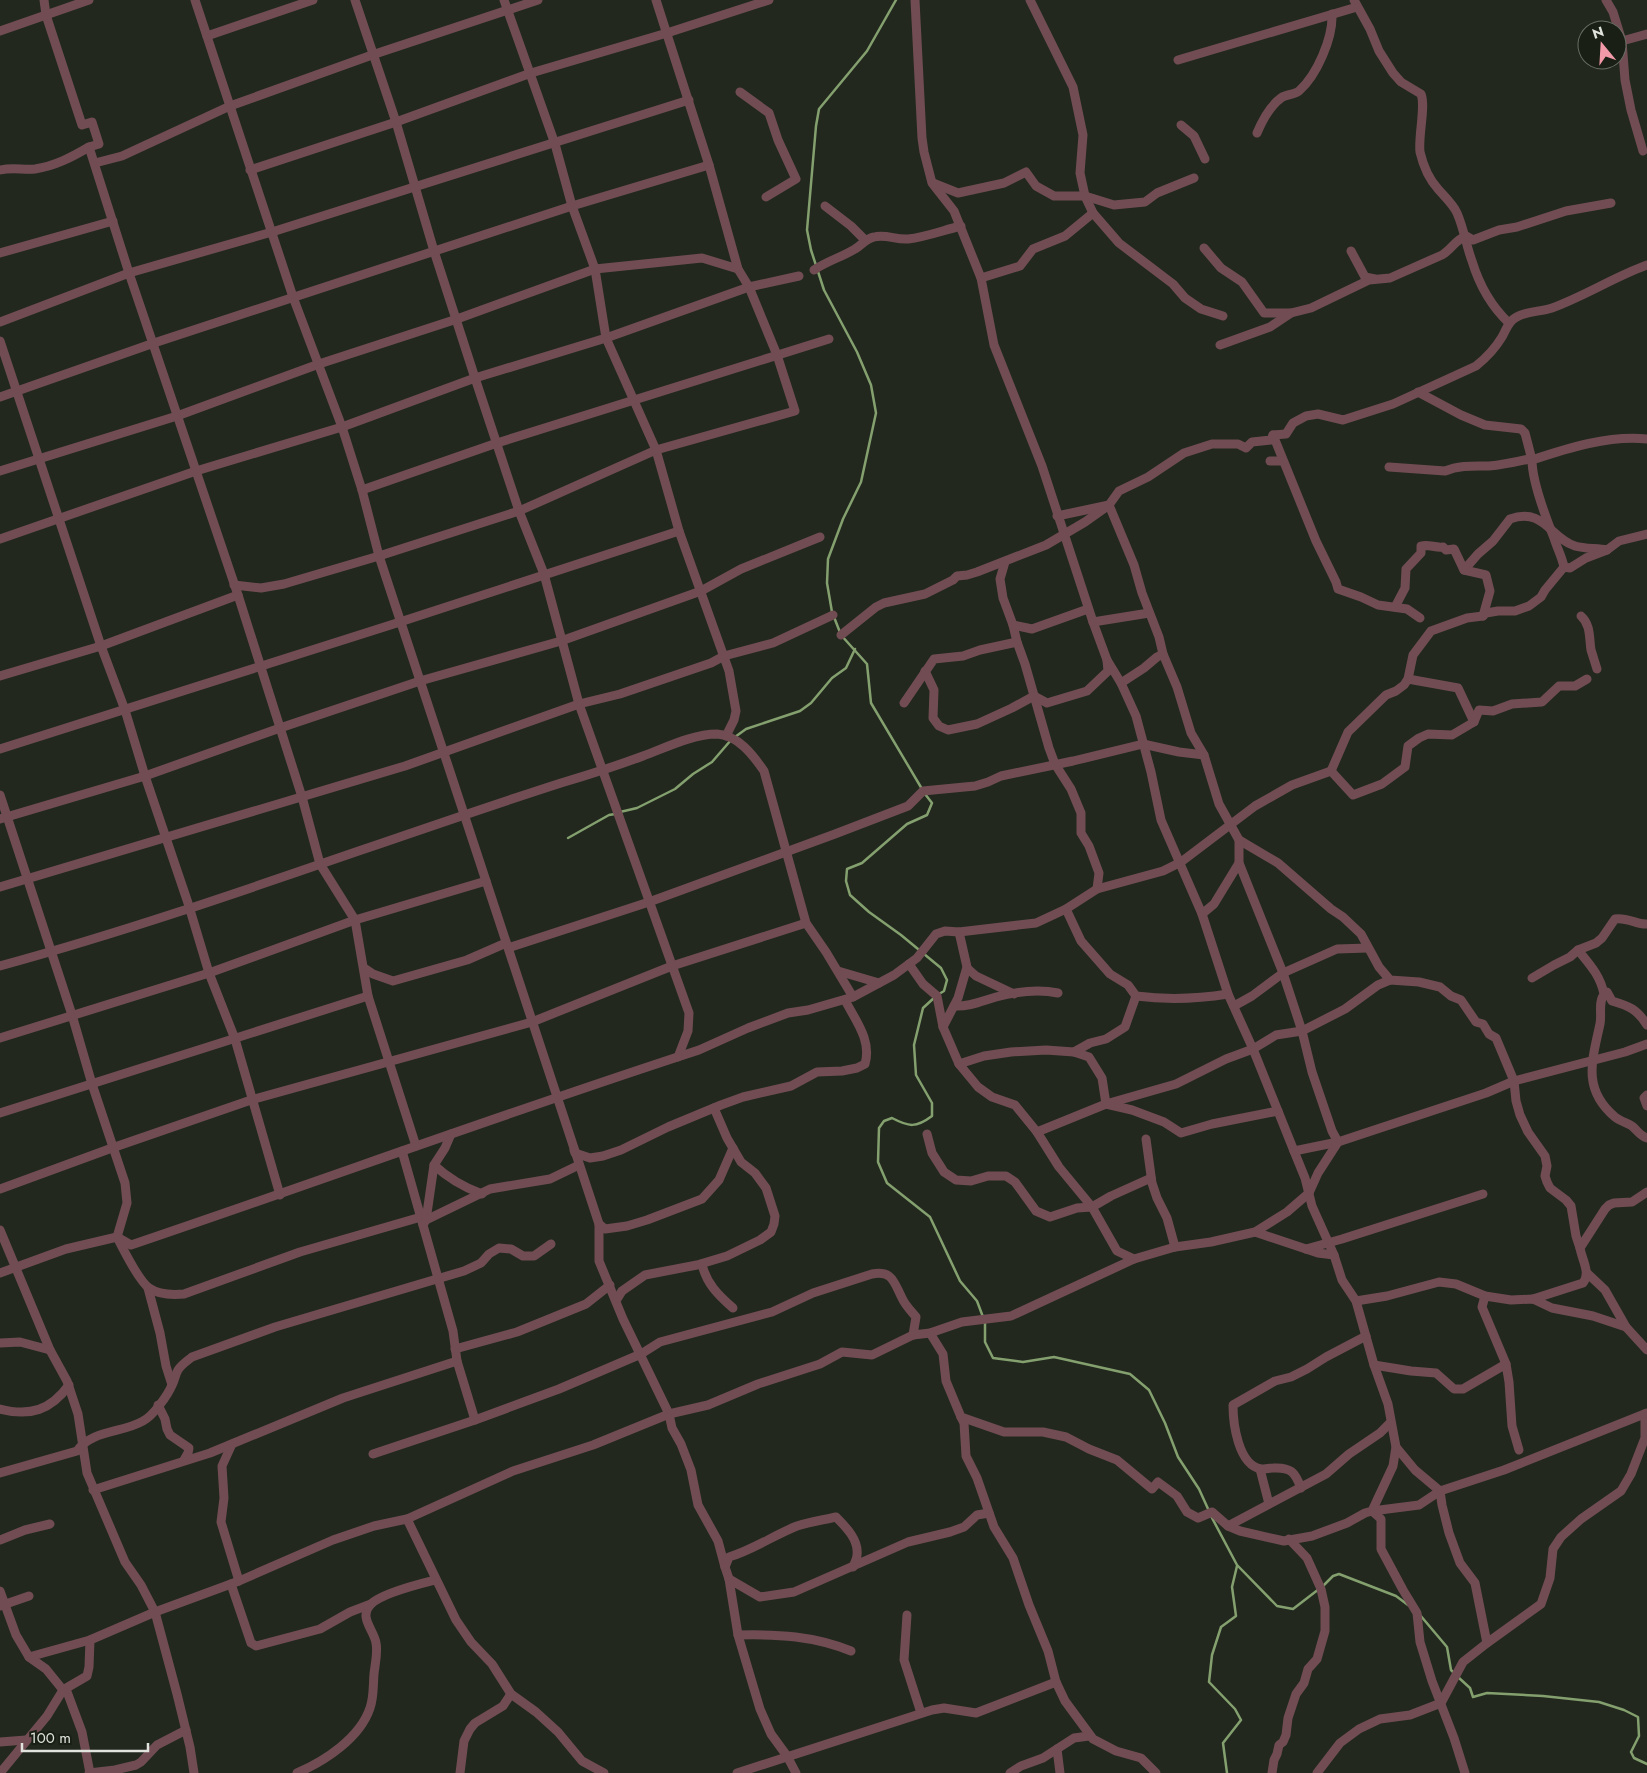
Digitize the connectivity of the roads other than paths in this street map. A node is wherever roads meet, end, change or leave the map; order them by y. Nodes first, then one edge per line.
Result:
1 (44, 0) edge
2 (89, 0) edge
3 (195, 0) edge
4 (313, 0) edge
5 (355, 0) edge
6 (504, 0) edge
7 (538, 0) edge
8 (656, 0) edge
9 (769, 0) edge
10 (915, 0) edge
11 (1030, 0) edge
12 (1606, 0) edge
13 (1356, 4) edge
14 (508, 10) junction
15 (1332, 14) junction
16 (46, 16) junction
17 (1615, 20) edge
18 (0, 30) edge
19 (667, 33) junction
20 (1647, 34) edge
21 (207, 36) junction
22 (1627, 40) edge
23 (372, 55) junction
24 (1178, 60) dead end
25 (1624, 70) edge
26 (531, 73) junction
27 (740, 92) dead end
28 (689, 100) junction
29 (230, 106) junction
30 (396, 122) junction
31 (1181, 125) dead end
32 (1257, 133) dead end
33 (555, 144) junction
34 (89, 147) junction
35 (1643, 152) dead end
36 (1205, 159) dead end
37 (95, 164) junction
38 (709, 165) junction
39 (0, 170) edge
40 (250, 170) junction
41 (1194, 178) dead end
42 (932, 183) junction
43 (416, 187) junction
44 (1084, 196) junction
45 (766, 197) dead end
46 (1611, 203) dead end
47 (572, 206) junction
48 (826, 206) dead end
49 (1093, 213) junction
50 (113, 220) junction
51 (961, 226) junction
52 (272, 232) junction
53 (1466, 236) junction
54 (865, 240) junction
55 (1204, 248) dead end
56 (434, 251) junction
57 (1351, 251) dead end
58 (0, 253) edge
59 (1647, 266) edge
60 (595, 269) junction
61 (738, 269) junction
62 (814, 270) dead end
63 (129, 273) junction
64 (799, 276) dead end
65 (981, 278) junction
66 (1380, 280) junction
67 (749, 287) junction
68 (293, 297) junction
69 (1291, 313) junction
70 (1223, 316) dead end
71 (457, 319) junction
72 (0, 322) edge
73 (1509, 324) junction
74 (606, 338) junction
75 (829, 339) dead end
76 (0, 341) edge
77 (154, 343) junction
78 (1220, 345) dead end
79 (778, 355) junction
80 (319, 364) junction
81 (475, 378) junction
82 (16, 392) junction
83 (1418, 392) junction
84 (0, 397) edge
85 (634, 399) junction
86 (177, 416) junction
87 (342, 427) junction
88 (1274, 435) junction
89 (1647, 439) edge
90 (497, 443) junction
91 (656, 450) junction
92 (39, 458) junction
93 (1532, 460) junction
94 (1270, 461) dead end
95 (1283, 461) junction
96 (1389, 467) dead end
97 (0, 471) edge
98 (196, 472) junction
99 (362, 490) junction
100 (1109, 505) junction
101 (519, 511) junction
102 (1057, 516) junction
103 (59, 519) junction
104 (1551, 530) junction
105 (679, 531) junction
106 (1063, 534) junction
107 (1647, 534) edge
108 (820, 537) dead end
109 (0, 539) edge
110 (1607, 550) junction
111 (379, 556) junction
112 (1005, 562) junction
113 (1564, 567) junction
114 (1464, 570) junction
115 (544, 574) junction
116 (234, 584) junction
117 (701, 591) junction
118 (238, 595) junction
119 (1396, 607) junction
120 (1088, 609) junction
121 (1149, 613) junction
122 (833, 615) dead end
123 (1483, 616) junction
124 (1581, 616) dead end
125 (1420, 618) dead end
126 (400, 622) junction
127 (1093, 622) junction
128 (1013, 625) junction
129 (841, 635) dead end
130 (561, 642) junction
131 (1017, 642) junction
132 (101, 646) junction
133 (1163, 654) junction
134 (724, 656) junction
135 (1107, 660) junction
136 (259, 666) junction
137 (1597, 669) dead end
138 (925, 671) junction
139 (0, 676) edge
140 (1408, 679) junction
141 (1587, 679) dead end
142 (420, 681) junction
143 (1121, 683) junction
144 (1034, 696) junction
145 (904, 703) dead end
146 (579, 704) junction
147 (125, 710) junction
148 (1474, 722) junction
149 (280, 728) junction
150 (726, 736) junction
151 (1143, 744) junction
152 (0, 749) edge
153 (443, 752) junction
154 (1204, 755) junction
155 (1056, 764) junction
156 (603, 770) junction
157 (1331, 771) junction
158 (145, 776) junction
159 (0, 795) edge
160 (302, 797) junction
161 (464, 814) junction
162 (4, 818) edge
163 (1231, 825) junction
164 (166, 839) junction
165 (1239, 840) junction
166 (786, 852) junction
167 (1181, 862) junction
168 (1239, 863) junction
169 (320, 864) junction
170 (28, 880) junction
171 (486, 881) junction
172 (0, 887) edge
173 (1097, 888) junction
174 (649, 902) junction
175 (190, 907) junction
176 (1066, 909) junction
177 (1202, 914) junction
178 (355, 920) junction
179 (806, 923) junction
180 (1647, 924) edge
181 (959, 932) junction
182 (509, 945) junction
183 (1368, 948) junction
184 (1578, 950) junction
185 (50, 952) junction
186 (909, 964) junction
187 (0, 966) edge
188 (672, 966) junction
189 (364, 968) junction
190 (966, 968) junction
191 (838, 971) junction
192 (209, 972) junction
193 (1283, 973) junction
194 (1532, 978) dead end
195 (1390, 980) junction
196 (879, 983) junction
197 (1607, 992) dead end
198 (1058, 993) dead end
199 (1014, 994) junction
200 (1228, 994) junction
201 (368, 996) junction
202 (1136, 996) junction
203 (849, 998) junction
204 (954, 1006) junction
205 (1234, 1006) junction
206 (72, 1016) junction
207 (532, 1022) junction
208 (1647, 1025) edge
209 (943, 1027) junction
210 (1302, 1031) junction
211 (0, 1038) edge
212 (235, 1039) junction
213 (1647, 1044) edge
214 (1253, 1049) junction
215 (1074, 1052) junction
216 (678, 1057) junction
217 (1591, 1061) junction
218 (389, 1062) junction
219 (959, 1064) junction
220 (1514, 1081) junction
221 (92, 1084) junction
222 (1647, 1095) edge
223 (557, 1098) junction
224 (251, 1100) junction
225 (1106, 1104) junction
226 (1647, 1106) edge
227 (714, 1108) junction
228 (1278, 1111) junction
229 (0, 1113) edge
230 (1037, 1132) junction
231 (451, 1134) junction
232 (926, 1134) dead end
233 (1647, 1138) edge
234 (1146, 1139) dead end
235 (572, 1142) junction
236 (1338, 1142) junction
237 (416, 1146) junction
238 (112, 1148) junction
239 (733, 1148) junction
240 (402, 1151) junction
241 (1294, 1151) junction
242 (434, 1165) junction
243 (579, 1165) junction
244 (1151, 1178) junction
245 (0, 1189) edge
246 (1647, 1192) edge
247 (1309, 1193) junction
248 (482, 1194) junction
249 (1483, 1194) dead end
250 (280, 1195) junction
251 (1092, 1207) junction
252 (423, 1221) junction
253 (599, 1224) junction
254 (0, 1230) edge
255 (1255, 1232) junction
256 (118, 1237) junction
257 (1329, 1243) junction
258 (551, 1244) dead end
259 (1174, 1247) junction
260 (1580, 1248) junction
261 (1306, 1249) junction
262 (1334, 1255) junction
263 (1134, 1259) junction
264 (702, 1264) junction
265 (15, 1267) junction
266 (0, 1273) edge
267 (1587, 1273) junction
268 (438, 1280) junction
269 (610, 1285) junction
270 (148, 1288) junction
271 (1485, 1296) junction
272 (617, 1299) junction
273 (1533, 1299) junction
274 (1356, 1301) junction
275 (733, 1308) dead end
276 (1626, 1327) junction
277 (930, 1333) junction
278 (913, 1335) junction
279 (1366, 1336) junction
280 (0, 1343) edge
281 (456, 1349) junction
282 (50, 1350) junction
283 (1647, 1350) edge
284 (641, 1354) junction
285 (457, 1361) junction
286 (1506, 1364) junction
287 (1374, 1365) junction
288 (69, 1385) junction
289 (172, 1385) junction
290 (158, 1405) junction
291 (0, 1409) edge
292 (1646, 1413) edge
293 (669, 1414) junction
294 (961, 1417) junction
295 (475, 1420) junction
296 (1390, 1423) junction
297 (82, 1443) junction
298 (232, 1444) junction
299 (1396, 1447) junction
300 (1519, 1450) dead end
301 (373, 1454) dead end
302 (184, 1460) junction
303 (1260, 1469) junction
304 (0, 1473) edge
305 (1301, 1488) junction
306 (94, 1490) junction
307 (1440, 1491) junction
308 (1270, 1504) junction
309 (1372, 1511) junction
310 (988, 1513) junction
311 (408, 1519) junction
312 (50, 1524) dead end
313 (1228, 1526) junction
314 (1289, 1539) junction
315 (0, 1540) edge
316 (724, 1567) junction
317 (853, 1567) junction
318 (729, 1578) junction
319 (435, 1580) junction
320 (235, 1582) junction
321 (0, 1591) edge
322 (29, 1596) dead end
323 (371, 1604) junction
324 (2, 1605) edge
325 (155, 1612) junction
326 (907, 1615) dead end
327 (738, 1635) junction
328 (90, 1640) junction
329 (1487, 1642) junction
330 (53, 1650) junction
331 (851, 1651) dead end
332 (30, 1656) junction
333 (46, 1669) junction
334 (1056, 1682) junction
335 (65, 1689) junction
336 (511, 1694) junction
337 (1441, 1703) junction
338 (921, 1713) junction
339 (1080, 1723) junction
340 (186, 1730) junction
341 (1089, 1736) junction
342 (1074, 1738) junction
343 (26, 1740) junction
344 (0, 1742) edge
345 (1057, 1749) junction
346 (787, 1756) junction
347 (0, 1773) edge
348 (90, 1773) edge
349 (194, 1773) edge
350 (297, 1773) edge
351 (460, 1773) edge
352 (604, 1773) edge
353 (738, 1773) edge
354 (796, 1773) edge
355 (1010, 1773) edge
356 (1060, 1773) edge
357 (1156, 1773) edge
358 (1272, 1773) edge
359 (1317, 1773) edge
360 (1465, 1773) edge

1 - 16 street
2 - 16 street
3 - 21 street
4 - 21 street
5 - 23 street
6 - 14 street
7 - 14 street
8 - 19 street
9 - 19 street
10 - 42 street
11 - 44 street
12 - 17 street
13 - 15 street
13 - 53 street
14 - 23 street
14 - 26 street
15 - 24 street
15 - 32 street
16 - 18 street
16 - 34 street
19 - 26 street
19 - 28 street
20 - 22 street
21 - 29 street
23 - 29 street
23 - 30 street
25 - 35 street
26 - 30 street
26 - 33 street
27 - 45 street
28 - 33 street
28 - 38 street
29 - 37 street
29 - 40 street
30 - 40 street
30 - 43 street
31 - 36 street
33 - 43 street
33 - 47 street
34 - 37 street
34 - 39 street
37 - 50 street
38 - 47 street
38 - 61 street
40 - 52 street
41 - 44 street
42 - 44 street
42 - 51 street
43 - 52 street
43 - 56 street
44 - 49 street
46 - 53 street
47 - 56 street
47 - 60 street
48 - 54 street
49 - 65 street
49 - 70 street
50 - 58 street
50 - 63 street
51 - 54 street
51 - 65 street
52 - 63 street
52 - 68 street
53 - 66 street
53 - 73 street
54 - 62 street
55 - 69 street
56 - 68 street
56 - 71 street
57 - 66 street
59 - 73 street
60 - 61 street
60 - 71 street
60 - 74 street
61 - 67 street
63 - 72 street
63 - 77 street
64 - 67 street
65 - 102 street
66 - 69 street
67 - 74 street
67 - 79 street
68 - 77 street
68 - 80 street
69 - 78 street
71 - 80 street
71 - 81 street
73 - 83 street
74 - 81 street
74 - 85 street
75 - 79 street
76 - 82 street
77 - 82 street
77 - 86 street
79 - 85 street
79 - 91 street
80 - 86 street
80 - 87 street
81 - 87 street
81 - 90 street
82 - 84 street
82 - 92 street
83 - 88 street
83 - 93 street
85 - 90 street
85 - 91 street
86 - 92 street
86 - 98 street
87 - 98 street
87 - 99 street
88 - 95 street
88 - 100 street
89 - 93 street
90 - 99 street
90 - 101 street
91 - 101 street
91 - 105 street
92 - 97 street
92 - 103 street
93 - 96 street
93 - 104 street
94 - 95 street
95 - 119 street
98 - 103 street
98 - 116 street
99 - 111 street
100 - 102 street
100 - 106 street
100 - 121 street
101 - 111 street
101 - 115 street
102 - 106 street
103 - 109 street
103 - 132 street
104 - 110 street
104 - 113 street
104 - 114 street
105 - 115 street
105 - 117 street
106 - 112 street
106 - 120 street
107 - 110 street
108 - 117 street
110 - 113 street
111 - 116 street
111 - 126 street
112 - 128 street
112 - 129 street
113 - 123 street
114 - 119 street
114 - 123 street
115 - 126 street
115 - 130 street
116 - 118 street
117 - 130 street
117 - 134 street
118 - 132 street
118 - 136 street
119 - 125 street
120 - 127 street
120 - 128 street
121 - 127 street
121 - 133 street
122 - 134 street
123 - 140 street
124 - 137 street
126 - 136 street
126 - 142 street
127 - 135 street
128 - 131 street
130 - 142 street
130 - 146 street
131 - 138 street
131 - 144 street
132 - 139 street
132 - 147 street
133 - 143 street
133 - 154 street
134 - 146 street
134 - 150 street
135 - 143 street
135 - 144 street
136 - 147 street
136 - 149 street
138 - 144 street
138 - 145 street
140 - 148 street
140 - 157 street
141 - 148 street
142 - 149 street
142 - 153 street
143 - 151 street
144 - 155 street
146 - 153 street
146 - 156 street
147 - 152 street
147 - 158 street
148 - 157 street
149 - 158 street
149 - 160 street
150 - 156 street
150 - 166 street
151 - 154 street
151 - 155 street
151 - 167 street
153 - 160 street
153 - 161 street
154 - 163 street
155 - 166 street
155 - 173 street
156 - 161 street
156 - 174 street
157 - 163 street
158 - 162 street
158 - 164 street
159 - 162 street
160 - 164 street
160 - 169 street
161 - 169 street
161 - 171 street
162 - 170 street
163 - 165 street
163 - 167 street
164 - 170 street
164 - 175 street
165 - 168 street
165 - 183 street
166 - 174 street
166 - 179 street
167 - 173 street
167 - 177 street
168 - 177 street
168 - 193 street
169 - 175 street
169 - 178 street
170 - 172 street
170 - 185 street
171 - 178 street
171 - 182 street
173 - 176 street
174 - 182 street
174 - 188 street
175 - 185 street
175 - 192 street
176 - 181 street
176 - 202 street
177 - 200 street
178 - 189 street
178 - 192 street
179 - 188 street
179 - 191 street
180 - 184 street
181 - 186 street
181 - 190 street
182 - 189 street
182 - 207 street
183 - 193 street
183 - 195 street
184 - 194 street
184 - 217 street
185 - 187 street
185 - 206 street
186 - 196 street
186 - 209 street
188 - 207 street
188 - 216 street
189 - 201 street
190 - 199 street
190 - 204 street
191 - 196 street
191 - 203 street
192 - 206 street
192 - 212 street
193 - 205 street
193 - 210 street
195 - 210 street
195 - 220 street
196 - 203 street
197 - 208 street
198 - 199 street
199 - 204 street
200 - 202 street
200 - 205 street
201 - 212 street
201 - 218 street
202 - 215 street
203 - 216 street
203 - 227 street
204 - 209 street
205 - 214 street
206 - 211 street
206 - 221 street
207 - 218 street
207 - 223 street
209 - 219 street
210 - 214 street
210 - 236 street
212 - 221 street
212 - 224 street
213 - 217 street
214 - 225 street
214 - 228 street
215 - 219 street
215 - 225 street
216 - 223 street
217 - 220 street
217 - 233 street
218 - 224 street
218 - 237 street
219 - 230 street
220 - 236 street
220 - 260 street
221 - 229 street
221 - 238 street
222 - 226 street
223 - 231 street
223 - 235 street
224 - 238 street
224 - 250 street
225 - 228 street
225 - 230 street
227 - 235 street
227 - 239 street
228 - 241 street
230 - 251 street
231 - 237 street
231 - 242 street
232 - 251 street
234 - 244 street
235 - 243 street
236 - 241 street
236 - 247 street
237 - 240 street
238 - 245 street
238 - 256 street
239 - 253 street
239 - 264 street
240 - 250 street
240 - 252 street
241 - 247 street
242 - 248 street
242 - 252 street
243 - 248 street
243 - 253 street
244 - 251 street
244 - 259 street
246 - 260 street
247 - 255 street
247 - 257 street
248 - 252 street
249 - 257 street
250 - 256 street
251 - 263 street
252 - 268 street
252 - 270 street
253 - 269 street
254 - 265 street
255 - 259 street
255 - 261 street
256 - 265 street
256 - 270 street
257 - 261 street
257 - 262 street
258 - 268 street
259 - 263 street
260 - 267 street
261 - 262 street
262 - 274 street
263 - 277 street
264 - 272 street
264 - 275 street
265 - 266 street
265 - 282 street
267 - 273 street
267 - 276 street
268 - 281 street
268 - 289 street
269 - 272 street
269 - 281 street
270 - 289 street
271 - 273 street
271 - 274 street
271 - 286 street
272 - 284 street
273 - 276 street
274 - 279 street
276 - 283 street
277 - 278 street
277 - 294 street
278 - 284 street
278 - 293 street
279 - 287 street
279 - 303 street
280 - 282 street
281 - 285 street
282 - 288 street
284 - 293 street
284 - 295 street
285 - 295 street
285 - 298 street
286 - 287 street
286 - 300 street
287 - 296 street
288 - 291 street
288 - 297 street
289 - 290 street
290 - 297 street
290 - 302 street
292 - 307 street
292 - 329 street
293 - 311 street
293 - 316 street
294 - 310 street
294 - 313 street
295 - 301 street
296 - 299 street
296 - 305 street
297 - 304 street
297 - 306 street
298 - 302 street
298 - 320 street
299 - 307 street
299 - 309 street
302 - 306 street
303 - 305 street
303 - 308 street
305 - 308 street
306 - 325 street
307 - 309 street
307 - 329 street
308 - 313 street
309 - 314 street
309 - 337 street
310 - 317 street
310 - 334 street
311 - 319 street
311 - 320 street
312 - 315 street
313 - 314 street
314 - 358 street
316 - 317 street
316 - 318 street
317 - 318 street
318 - 327 street
319 - 323 street
319 - 336 street
320 - 323 street
320 - 325 street
321 - 324 street
322 - 324 street
323 - 350 street
324 - 332 street
325 - 328 street
325 - 340 street
326 - 338 street
327 - 331 street
327 - 346 street
328 - 330 street
328 - 335 street
329 - 337 street
330 - 332 street
330 - 333 street
332 - 333 street
333 - 335 street
334 - 338 street
334 - 339 street
335 - 343 street
335 - 348 street
336 - 351 street
336 - 352 street
337 - 359 street
337 - 360 street
338 - 346 street
339 - 341 street
339 - 342 street
340 - 348 street
340 - 349 street
341 - 342 street
341 - 357 street
342 - 345 street
343 - 344 street
343 - 347 street
345 - 355 street
345 - 356 street
346 - 353 street
346 - 354 street

